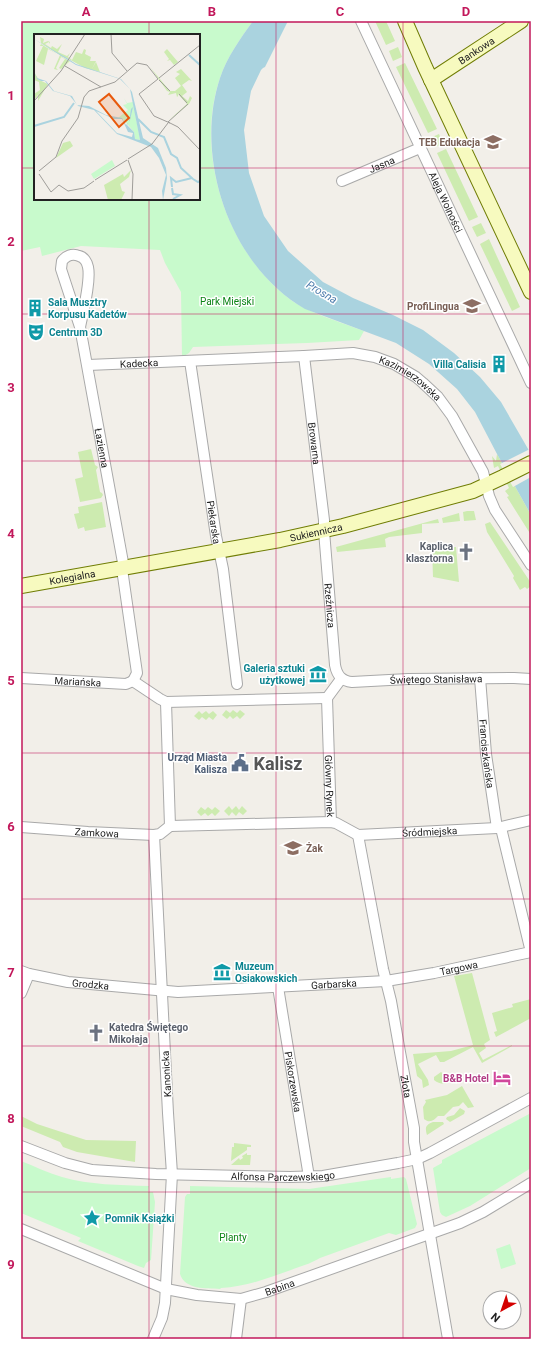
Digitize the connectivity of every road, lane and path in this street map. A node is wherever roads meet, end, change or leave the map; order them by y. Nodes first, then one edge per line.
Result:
1 (360, 21) edge
2 (406, 21) edge
3 (521, 21) edge
4 (431, 80) junction
5 (420, 148) junction
6 (342, 181) dead end
7 (531, 292) edge
8 (80, 327) junction
9 (304, 356) junction
10 (190, 361) junction
11 (88, 366) junction
12 (531, 383) edge
13 (531, 463) edge
14 (486, 485) junction
15 (324, 531) junction
16 (219, 552) junction
17 (531, 565) edge
18 (123, 568) junction
19 (21, 586) edge
20 (21, 678) edge
21 (480, 678) junction
22 (341, 679) junction
23 (531, 679) edge
24 (133, 681) junction
25 (237, 684) dead end
26 (327, 698) junction
27 (166, 702) junction
28 (531, 820) edge
29 (331, 822) junction
30 (170, 826) junction
31 (21, 827) edge
32 (499, 828) junction
33 (154, 835) junction
34 (358, 835) junction
35 (531, 952) edge
36 (25, 973) edge
37 (386, 981) junction
38 (278, 987) junction
39 (162, 990) junction
40 (21, 993) edge
41 (531, 1098) edge
42 (21, 1146) edge
43 (417, 1159) junction
44 (172, 1174) junction
45 (309, 1177) junction
46 (531, 1183) edge
47 (21, 1229) edge
48 (429, 1234) junction
49 (166, 1289) junction
50 (241, 1299) junction
51 (153, 1339) edge
52 (236, 1339) edge
53 (448, 1339) edge

1 - 5 street, Aleja Wolności
2 - 4 street
3 - 4 street, Bankowa
4 - 7 street
5 - 6 street, Jasna
5 - 12 street, Aleja Wolności
8 - 8 street, Łazienna
8 - 11 street, Łazienna
9 - 10 street, Kazimierzowska
9 - 14 street, Kazimierzowska
9 - 15 street, Browarna
10 - 11 street, Kadecka
10 - 16 street, Piekarska
11 - 18 street, Łazienna
13 - 14 street, Sukiennicza
14 - 15 street, Sukiennicza
14 - 17 street, Kazimierzowska
15 - 16 street, Sukiennicza
15 - 22 street, Rzeźnicza
16 - 18 street, Sukiennicza
16 - 25 street, Piekarska
18 - 19 street, Kolegialna
18 - 24 street, Łazienna
20 - 24 street, Mariańska
21 - 22 street, Świętego Stanisława
21 - 23 street, Świętego Stanisława
21 - 32 street, Franciszkańska
22 - 26 street
24 - 27 street
26 - 27 street
26 - 29 street, Główny Rynek
27 - 30 street
28 - 32 street, Śródmiejska
29 - 30 street, Główny Rynek
29 - 34 street
30 - 33 street
31 - 33 street, Zamkowa
32 - 34 street, Śródmiejska
32 - 35 street, Franciszkańska
33 - 39 street, Kanonicka
34 - 37 street, Złota
35 - 37 street, Targowa
36 - 39 street, Grodzka
36 - 40 street
37 - 38 street, Garbarska
37 - 43 street, Złota
38 - 39 street, Garbarska
38 - 45 street, Piskorzewska
39 - 44 street, Kanonicka
41 - 43 street, Alfonsa Parczewskiego
42 - 44 street, Alfonsa Parczewskiego
43 - 45 street, Alfonsa Parczewskiego
43 - 48 street, Złota
44 - 45 street, Alfonsa Parczewskiego
44 - 49 street, Kanonicka
46 - 48 street, Babina
47 - 49 street, Babina
48 - 50 street, Babina
48 - 53 street, Złota
49 - 50 street, Babina
49 - 51 street, Kanonicka
50 - 52 street

